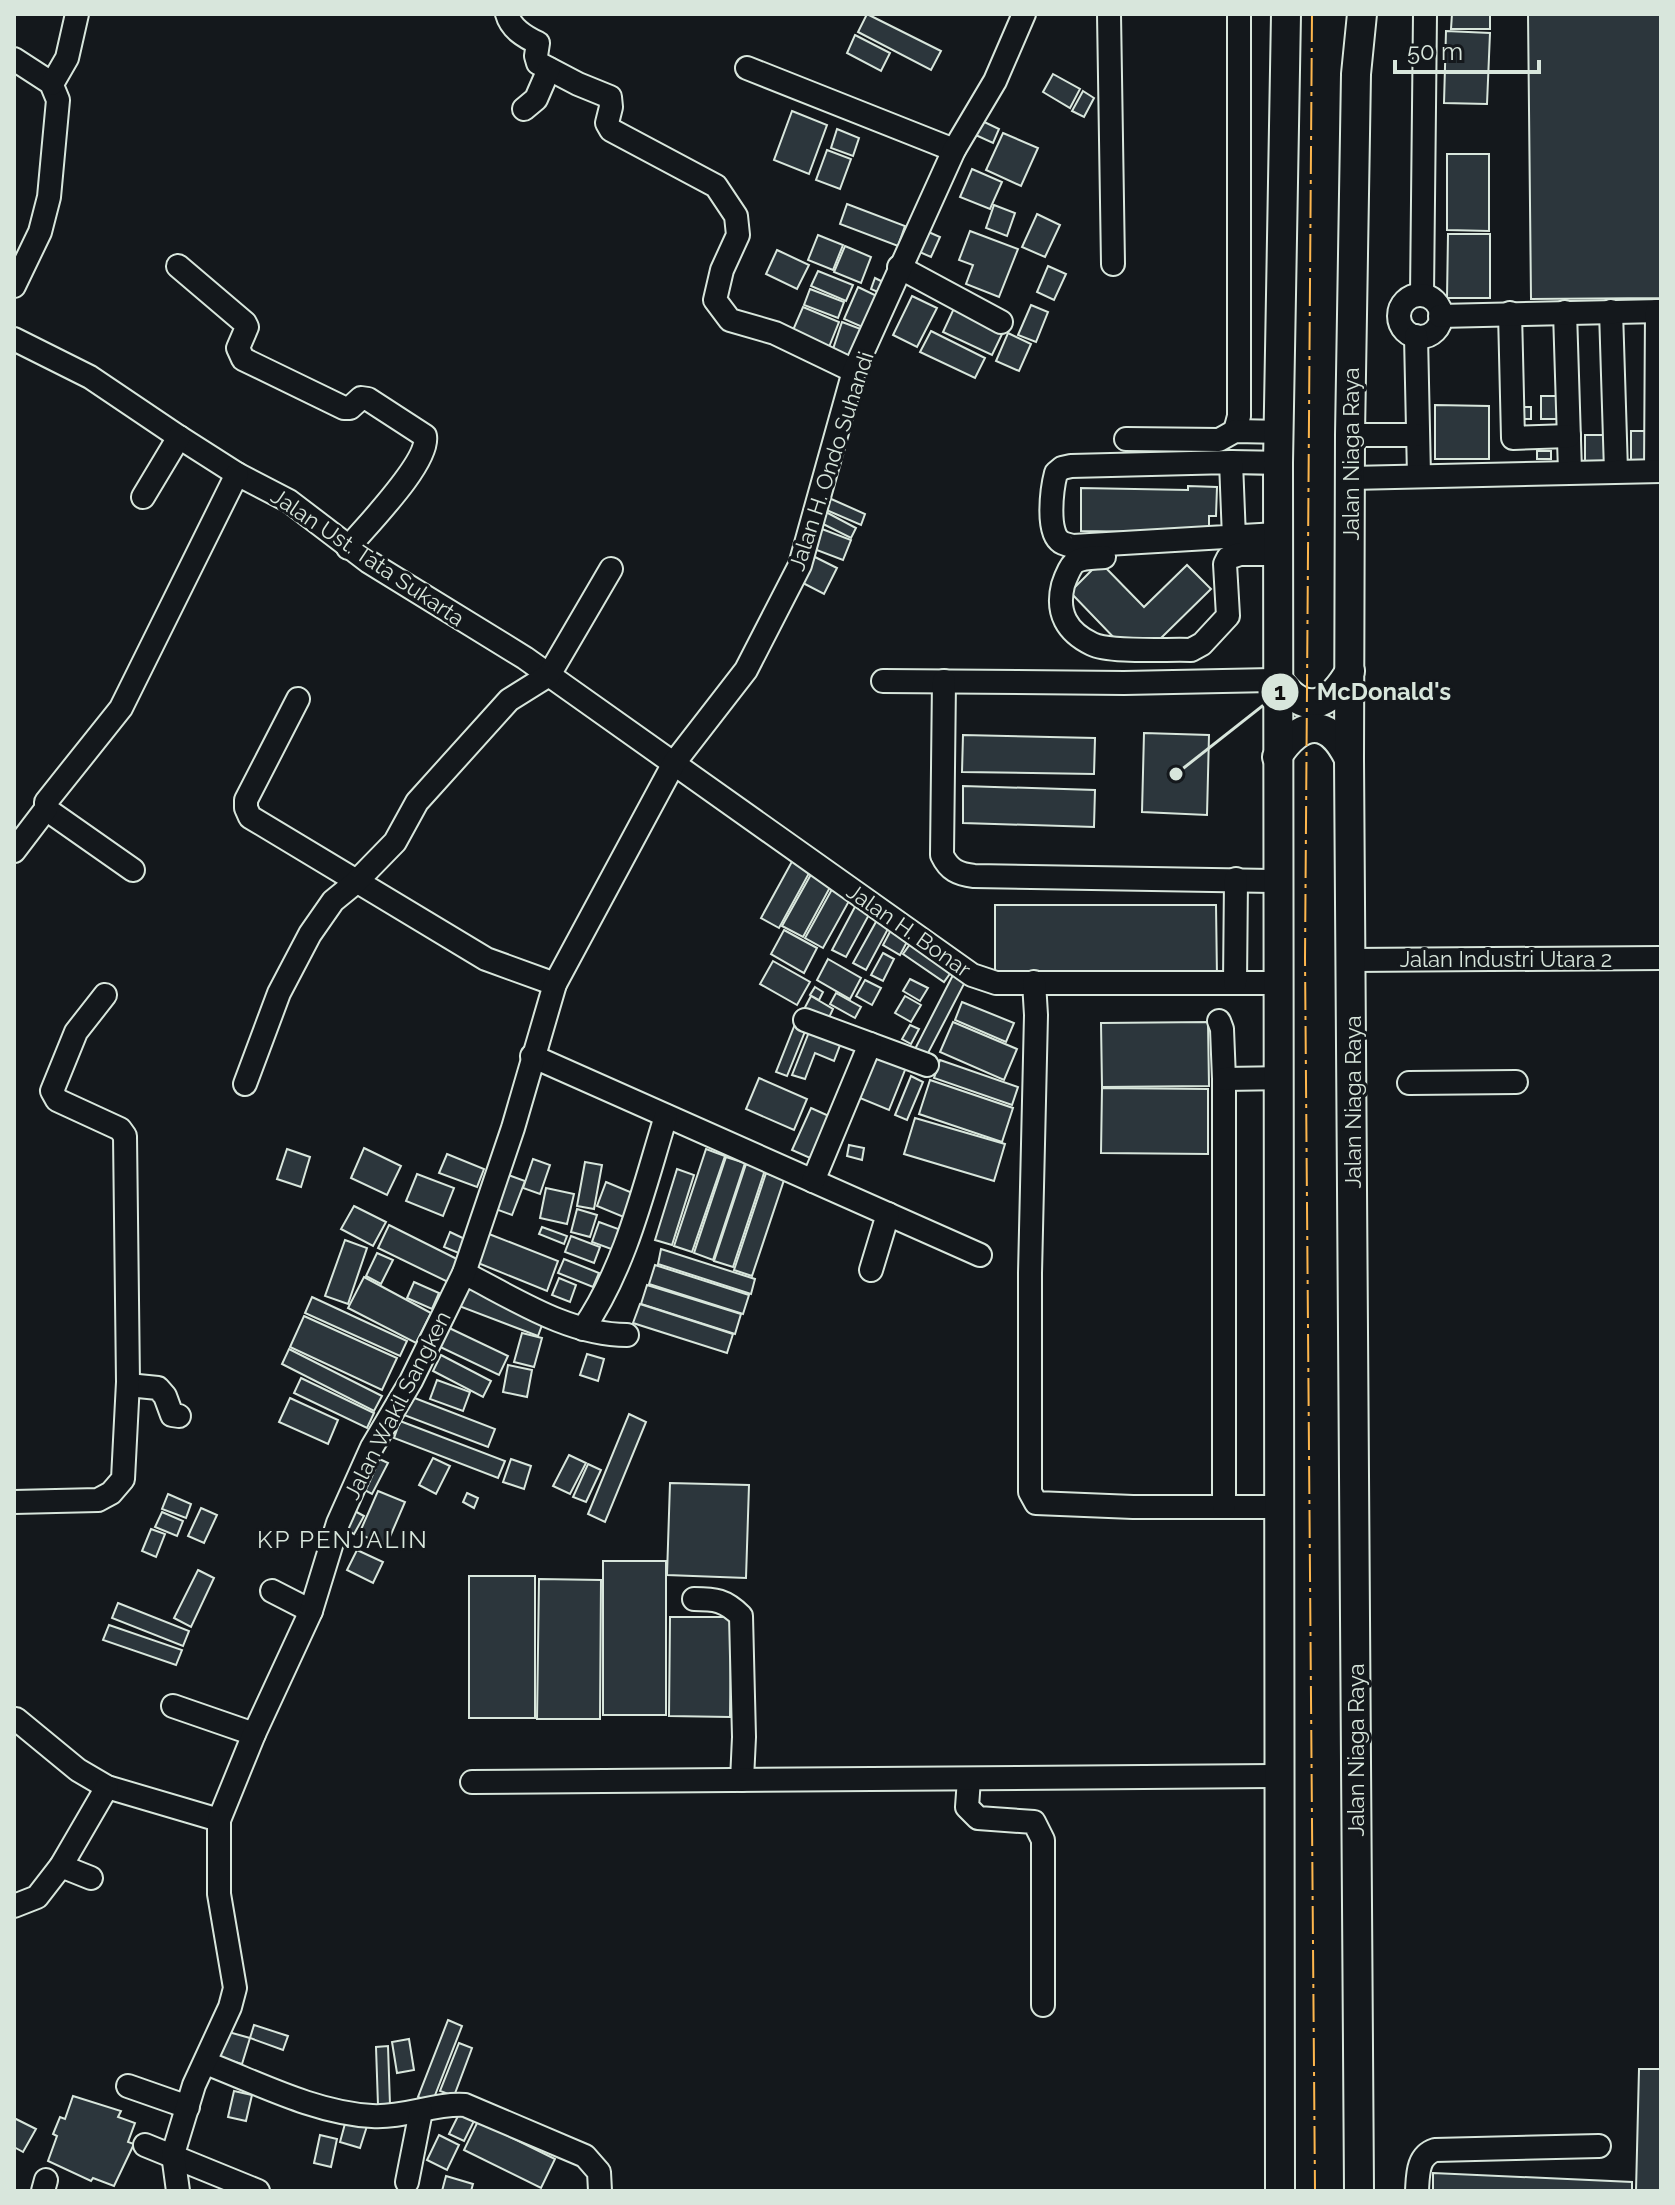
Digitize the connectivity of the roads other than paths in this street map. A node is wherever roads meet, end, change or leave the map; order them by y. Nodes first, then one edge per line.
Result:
1 (77, 14) edge
2 (507, 14) edge
3 (1024, 14) edge
4 (1109, 14) edge
5 (1239, 14) edge
6 (1286, 14) edge
7 (1362, 14) edge
8 (1425, 14) edge
9 (14, 59) edge
10 (747, 68) dead end
11 (549, 69) junction
12 (52, 84) junction
13 (524, 109) dead end
14 (954, 150) junction
15 (1113, 264) dead end
16 (178, 266) dead end
17 (899, 267) junction
18 (14, 286) edge
19 (1422, 295) junction
20 (1611, 311) junction
21 (1659, 311) edge
22 (1565, 312) junction
23 (1510, 313) junction
24 (1440, 316) junction
25 (1001, 322) dead end
26 (1416, 336) junction
27 (14, 339) edge
28 (854, 371) junction
29 (1235, 431) junction
30 (1278, 432) junction
31 (1350, 435) junction
32 (1416, 435) junction
33 (1569, 436) junction
34 (179, 437) junction
35 (1126, 439) dead end
36 (1231, 462) junction
37 (1278, 463) junction
38 (1616, 471) junction
39 (1658, 471) edge
40 (1570, 472) junction
41 (237, 474) junction
42 (1419, 476) junction
43 (1351, 478) junction
44 (143, 497) dead end
45 (1234, 538) junction
46 (1278, 544) junction
47 (348, 548) junction
48 (1116, 556) dead end
49 (611, 569) dead end
50 (1123, 648) junction
51 (1350, 671) junction
52 (549, 675) junction
53 (1278, 680) junction
54 (883, 681) dead end
55 (944, 681) junction
56 (1124, 683) junction
57 (298, 699) dead end
58 (1277, 757) junction
59 (1349, 759) junction
60 (674, 763) junction
61 (46, 809) junction
62 (14, 851) edge
63 (133, 870) dead end
64 (1236, 879) junction
65 (1278, 881) junction
66 (355, 883) junction
67 (1661, 958) edge
68 (1352, 960) junction
69 (1034, 982) junction
70 (1235, 983) junction
71 (1278, 983) junction
72 (555, 984) junction
73 (105, 995) dead end
74 (805, 1020) dead end
75 (1219, 1021) dead end
76 (870, 1044) junction
77 (532, 1056) junction
78 (927, 1065) dead end
79 (1279, 1078) junction
80 (1224, 1079) junction
81 (1516, 1082) dead end
82 (1409, 1083) dead end
83 (245, 1084) dead end
84 (666, 1116) junction
85 (813, 1181) junction
86 (888, 1214) junction
87 (980, 1255) dead end
88 (871, 1270) dead end
89 (464, 1273) junction
90 (583, 1329) junction
91 (627, 1335) dead end
92 (128, 1385) junction
93 (179, 1416) dead end
94 (14, 1502) edge
95 (1224, 1506) junction
96 (1279, 1507) junction
97 (272, 1591) dead end
98 (694, 1599) dead end
99 (311, 1611) junction
100 (173, 1706) dead end
101 (16, 1719) dead end
102 (254, 1734) junction
103 (1280, 1776) junction
104 (969, 1779) junction
105 (742, 1780) junction
106 (472, 1782) dead end
107 (107, 1787) junction
108 (219, 1820) junction
109 (61, 1866) junction
110 (91, 1878) dead end
111 (14, 1906) edge
112 (1043, 2005) dead end
113 (206, 2063) junction
114 (128, 2086) dead end
115 (188, 2107) junction
116 (421, 2111) junction
117 (145, 2145) dead end
118 (1599, 2146) dead end
119 (173, 2154) junction
120 (407, 2182) dead end
121 (255, 2190) edge
122 (178, 2191) edge
123 (600, 2191) edge
124 (1280, 2191) edge
125 (1359, 2191) edge
126 (1417, 2191) edge

1 - 12 street
2 - 11 street
3 - 14 street, Jalan H. Ondo Suhandi
4 - 15 street
5 - 29 street
6 - 30 main road
7 - 31 main road, Jalan Niaga Raya
8 - 19 street
9 - 12 street
10 - 14 street
11 - 13 street
11 - 28 street
12 - 18 street
14 - 17 street, Jalan H. Ondo Suhandi
16 - 47 street
17 - 25 street
17 - 28 street, Jalan H. Ondo Suhandi
19 - 24 street
19 - 26 street
20 - 21 street
20 - 22 street
20 - 38 street
21 - 39 street
22 - 23 street
22 - 33 street
23 - 24 street
23 - 33 street
24 - 26 street
26 - 32 street
27 - 34 street, Jalan Ust. Tata Sukarta
28 - 60 street, Jalan H. Ondo Suhandi
29 - 30 street
29 - 35 street
30 - 37 main road
31 - 32 street
31 - 43 main road, Jalan Niaga Raya
32 - 42 street
33 - 40 street
34 - 41 street, Jalan Ust. Tata Sukarta
34 - 44 street
36 - 37 street
36 - 45 street
36 - 45 street
37 - 46 main road
38 - 39 street
38 - 40 street
40 - 42 street
41 - 47 street, Jalan Ust. Tata Sukarta
41 - 61 street
42 - 43 street
43 - 51 main road, Jalan Niaga Raya
45 - 46 street
46 - 50 street
46 - 53 main road
47 - 52 street, Jalan Ust. Tata Sukarta
48 - 50 street
49 - 52 street
50 - 56 street
51 - 53 main road
51 - 59 main road, Jalan Niaga Raya
52 - 60 street, Jalan Ust. Tata Sukarta
52 - 66 street
53 - 56 street
53 - 58 main road
54 - 55 street
55 - 56 street
55 - 64 street
57 - 66 street
58 - 59 main road
58 - 65 main road
59 - 68 main road, Jalan Niaga Raya
60 - 69 street, Jalan H. Bonar
60 - 72 street, Jalan Wakil Sangken
61 - 62 street
61 - 63 street
64 - 65 street
64 - 70 street
65 - 71 main road
66 - 72 street
66 - 83 street
67 - 68 street, Jalan Industri Utara 2
68 - 125 main road, Jalan Niaga Raya
69 - 70 street, Jalan H. Bonar
69 - 95 street
70 - 71 street, Jalan H. Bonar
71 - 79 main road
72 - 77 street, Jalan Wakil Sangken
73 - 92 street
74 - 76 street
75 - 80 street
76 - 78 street
76 - 85 street
77 - 84 street
77 - 89 street, Jalan Wakil Sangken
79 - 80 street
79 - 96 main road
80 - 95 street
81 - 82 street
84 - 85 street
84 - 90 street
85 - 86 street
86 - 87 street
86 - 88 street
89 - 90 street
89 - 99 street, Jalan Wakil Sangken
90 - 91 street
92 - 93 street
92 - 94 street
95 - 96 street
96 - 103 main road
97 - 99 street
98 - 105 street
99 - 102 street, Jalan Wakil Sangken
100 - 102 street
101 - 107 street
102 - 108 street, Jalan Wakil Sangken
103 - 104 street
103 - 124 main road
104 - 105 street
104 - 112 street
105 - 106 street
107 - 108 street
107 - 109 street
108 - 113 street, Jalan Wakil Sangken
109 - 110 street
109 - 111 street
113 - 115 street, Jalan Wakil Sangken
113 - 116 street
114 - 115 street
115 - 119 street, Jalan Wakil Sangken
116 - 120 street
116 - 123 street
117 - 119 street
118 - 126 street
119 - 121 street
119 - 122 street

